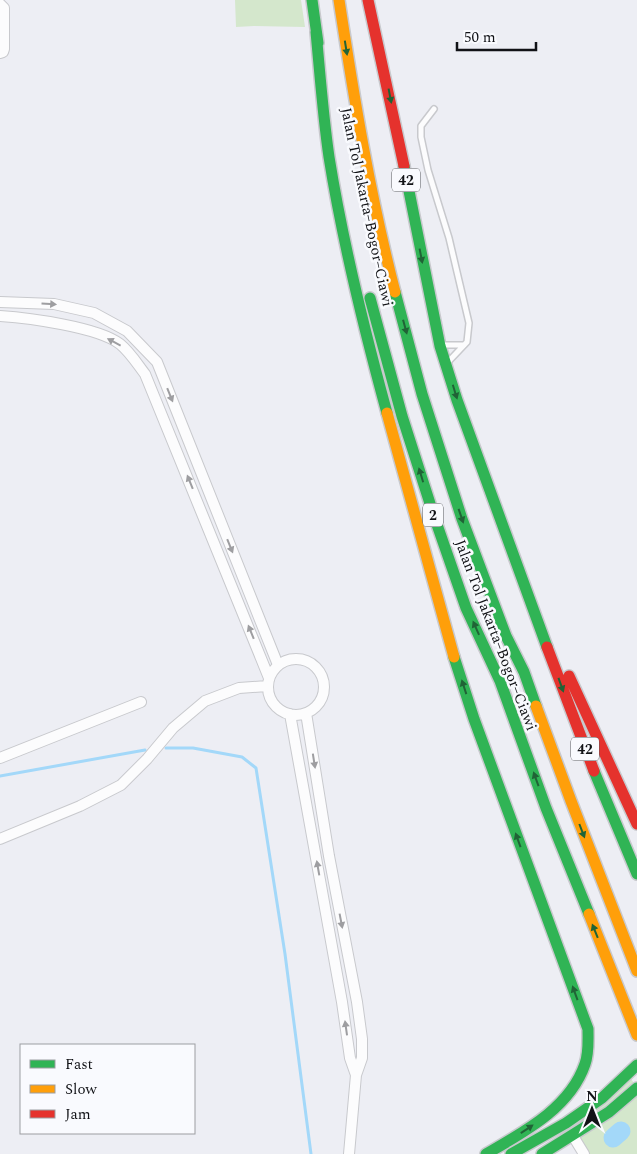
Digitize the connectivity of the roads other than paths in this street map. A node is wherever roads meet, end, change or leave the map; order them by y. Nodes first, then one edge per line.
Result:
1 (312, 0) edge
2 (339, 0) edge
3 (368, 0) edge
4 (0, 4) edge
5 (316, 32) junction
6 (0, 53) edge
7 (434, 109) dead end
8 (0, 302) edge
9 (0, 316) edge
10 (464, 345) junction
11 (440, 346) junction
12 (446, 364) junction
13 (178, 412) junction
14 (164, 418) junction
15 (539, 622) junction
16 (278, 665) junction
17 (268, 682) junction
18 (141, 702) dead end
19 (306, 713) junction
20 (290, 714) junction
21 (0, 758) edge
22 (637, 824) edge
23 (0, 839) edge
24 (637, 874) edge
25 (637, 971) edge
26 (637, 1035) edge
27 (637, 1065) edge
28 (356, 1076) junction
29 (637, 1088) edge
30 (573, 1136) junction
31 (582, 1150) edge
32 (349, 1154) edge
33 (486, 1154) edge
34 (511, 1154) edge
35 (542, 1154) edge

1 - 5 main road, Jalan Tol Jakarta–Bogor–Ciawi / 2
2 -> 25 main road, Jalan Tol Jakarta–Bogor–Ciawi / 2
3 -> 11 main road, 42
4 - 6 street
26 -> 5 main road, Jalan Tol Jakarta–Bogor–Ciawi / 2
33 -> 5 main road
7 - 10 lane
8 -> 13 street
14 -> 9 street
10 - 11 lane
10 - 12 lane
11 - 12 main road, 42
12 -> 15 main road, 42
13 - 14 street
13 -> 16 street
17 -> 14 street
15 - 22 main road, 42
15 -> 24 main road, 42
16 - 17 street
16 - 19 street
17 - 20 street
17 - 23 street
18 - 21 street
19 - 20 street
19 -> 28 street
28 -> 20 street
27 - 34 main road
28 - 32 street
29 - 30 main road
30 - 31 street
30 - 35 main road

